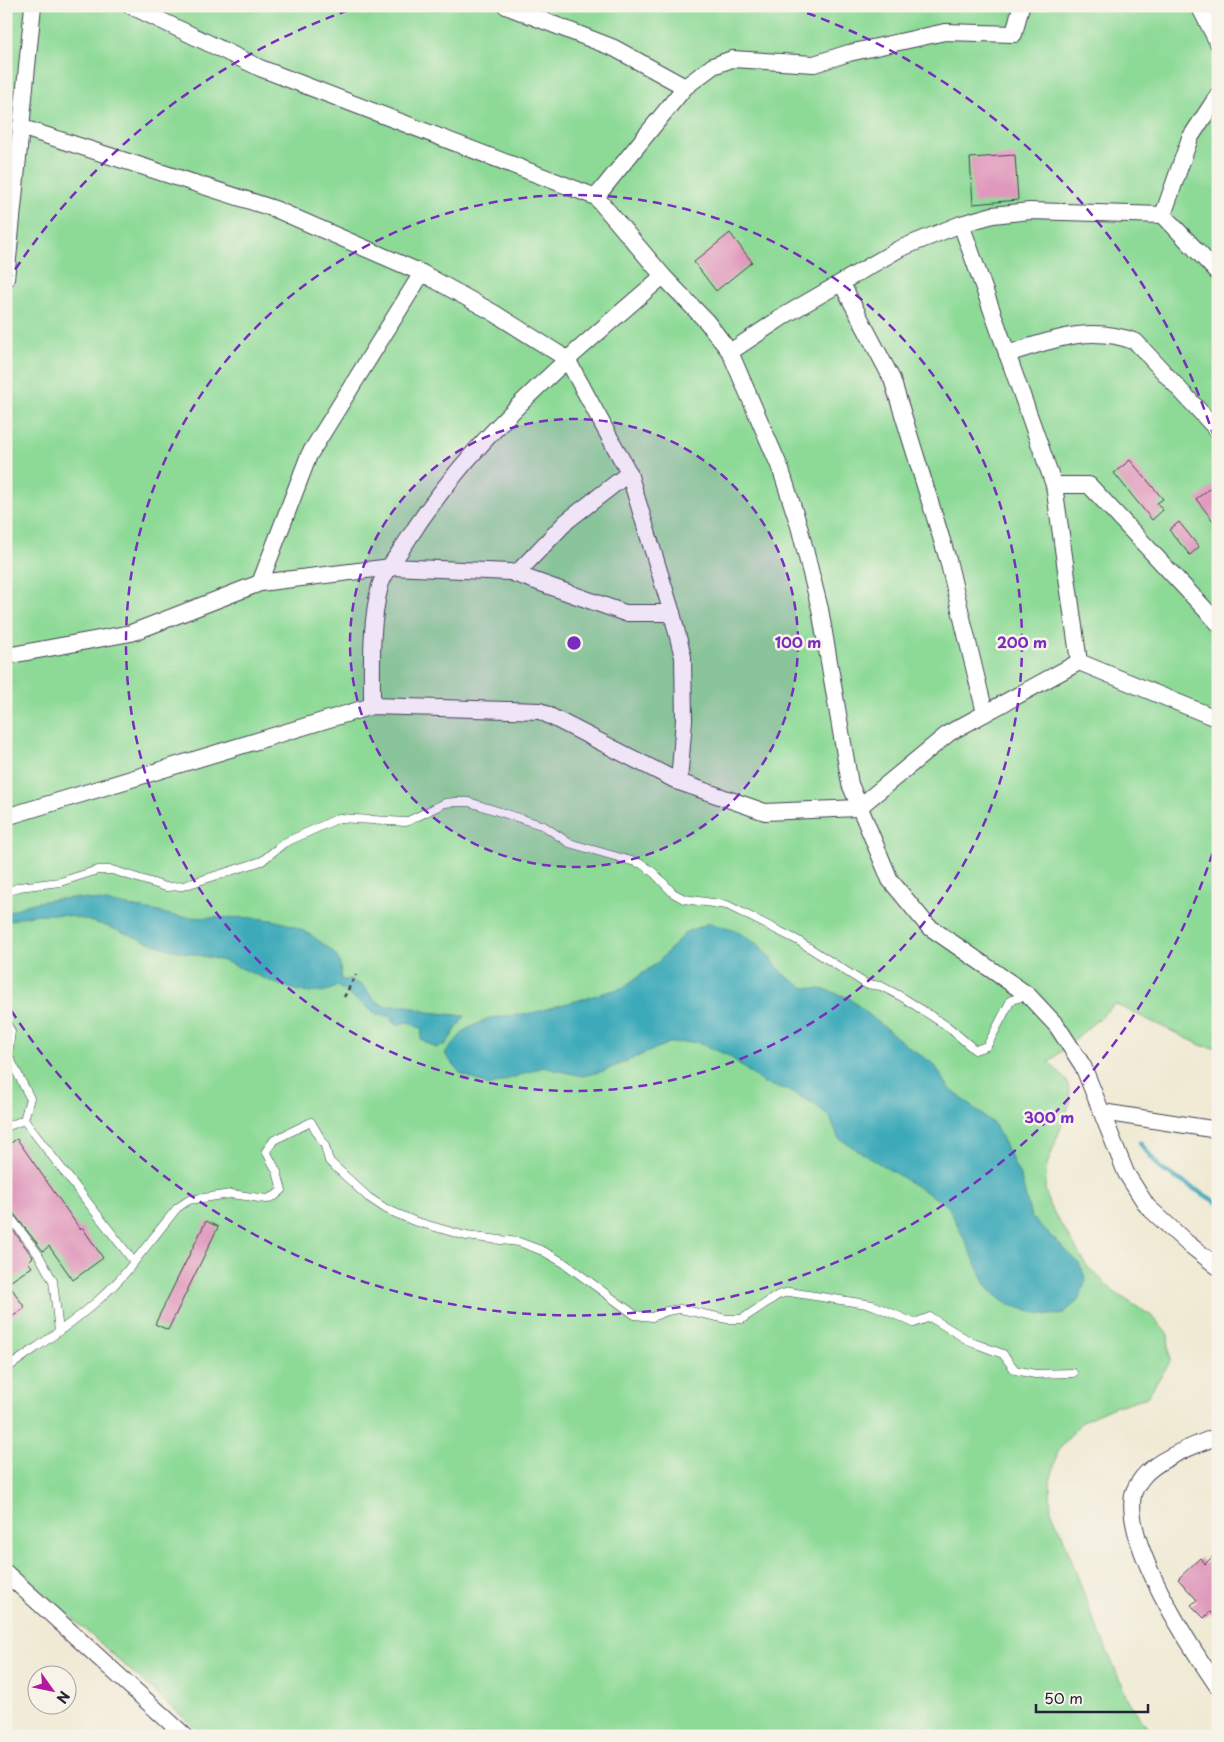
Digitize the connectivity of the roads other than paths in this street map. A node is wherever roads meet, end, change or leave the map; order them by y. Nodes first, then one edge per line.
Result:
1 (33, 6) edge
2 (131, 6) edge
3 (506, 6) edge
4 (1021, 6) edge
5 (1199, 6) edge
6 (1218, 43) edge
7 (685, 87) junction
8 (1218, 95) edge
9 (20, 127) junction
10 (596, 197) junction
11 (1163, 215) junction
12 (961, 224) junction
13 (422, 273) junction
14 (1218, 273) edge
15 (663, 276) junction
16 (6, 279) edge
17 (842, 284) junction
18 (730, 352) junction
19 (1007, 354) junction
20 (567, 359) junction
21 (1218, 431) edge
22 (629, 473) junction
23 (1054, 485) junction
24 (391, 567) junction
25 (516, 574) junction
26 (260, 583) junction
27 (672, 613) junction
28 (1218, 623) edge
29 (6, 656) edge
30 (1079, 662) junction
31 (372, 706) junction
32 (985, 713) junction
33 (1218, 719) edge
34 (679, 782) junction
35 (858, 808) junction
36 (6, 817) edge
37 (6, 893) edge
38 (1028, 995) junction
39 (6, 1023) edge
40 (1102, 1112) junction
41 (24, 1120) junction
42 (6, 1127) edge
43 (1218, 1130) edge
44 (7, 1213) edge
45 (134, 1262) junction
46 (1218, 1267) edge
47 (60, 1331) junction
48 (6, 1369) edge
49 (1072, 1373) dead end
50 (1218, 1436) edge
51 (6, 1573) edge
52 (1218, 1687) edge
53 (185, 1736) edge

1 - 9 street
2 - 10 street
3 - 7 street
4 - 7 street
5 - 6 street
7 - 10 street
8 - 11 street
9 - 13 street
9 - 16 street
10 - 15 street
11 - 12 street
11 - 14 street
12 - 17 street
12 - 19 street
13 - 20 street
13 - 26 street
15 - 18 street
15 - 20 street
17 - 18 street
17 - 32 street
18 - 35 street
19 - 21 street
19 - 23 street
20 - 22 street
20 - 24 street
22 - 25 street
22 - 27 street
23 - 28 street
23 - 30 street
24 - 25 street
24 - 26 street
24 - 31 street
25 - 27 street
26 - 29 street
27 - 34 street
30 - 32 street
30 - 33 street
31 - 34 street
31 - 36 street
32 - 35 street
34 - 35 street
35 - 38 street
37 - 38 lane
38 - 40 street
39 - 41 lane
40 - 43 street
40 - 46 street
41 - 42 lane
41 - 45 lane
44 - 47 lane
45 - 47 lane
45 - 49 lane
47 - 48 lane
50 - 52 street
51 - 53 street

